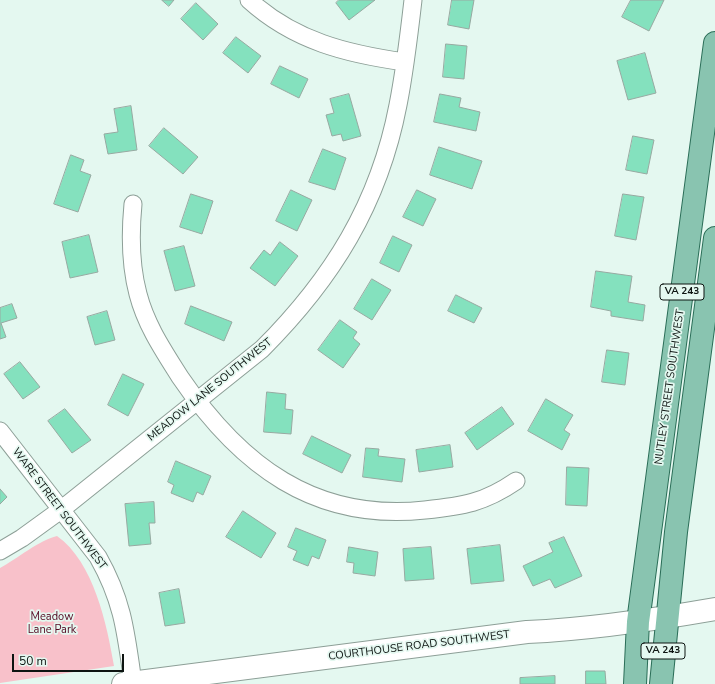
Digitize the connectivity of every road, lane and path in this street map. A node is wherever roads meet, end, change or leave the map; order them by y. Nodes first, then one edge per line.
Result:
1 (249, 0) edge
2 (413, 0) edge
3 (715, 43) edge
4 (405, 62) junction
5 (712, 86) edge
6 (133, 204) dead end
7 (715, 238) edge
8 (197, 401) junction
9 (0, 431) edge
10 (516, 481) dead end
11 (62, 509) junction
12 (0, 551) edge
13 (715, 609) edge
14 (666, 617) junction
15 (638, 622) junction
16 (128, 683) edge
17 (635, 684) edge
18 (661, 684) edge

1 - 4 street
2 - 4 street, MEADOW LANE SOUTHWEST
3 - 5 main road, NUTLEY STREET SOUTHWEST / VA 243
4 - 8 street, MEADOW LANE SOUTHWEST
5 - 15 main road, NUTLEY STREET SOUTHWEST / VA 243
6 - 8 street
7 - 14 main road, VA 243
8 - 10 street
8 - 11 street, MEADOW LANE SOUTHWEST
9 - 11 street, WARE STREET SOUTHWEST
11 - 12 street, MEADOW LANE SOUTHWEST
11 - 16 street, WARE STREET SOUTHWEST
13 - 14 street, COURTHOUSE ROAD SOUTHWEST
14 - 15 street, COURTHOUSE ROAD SOUTHWEST
14 - 18 main road, VA 243
15 - 16 street, COURTHOUSE ROAD SOUTHWEST
15 - 17 main road, NUTLEY STREET SOUTHWEST / VA 243

